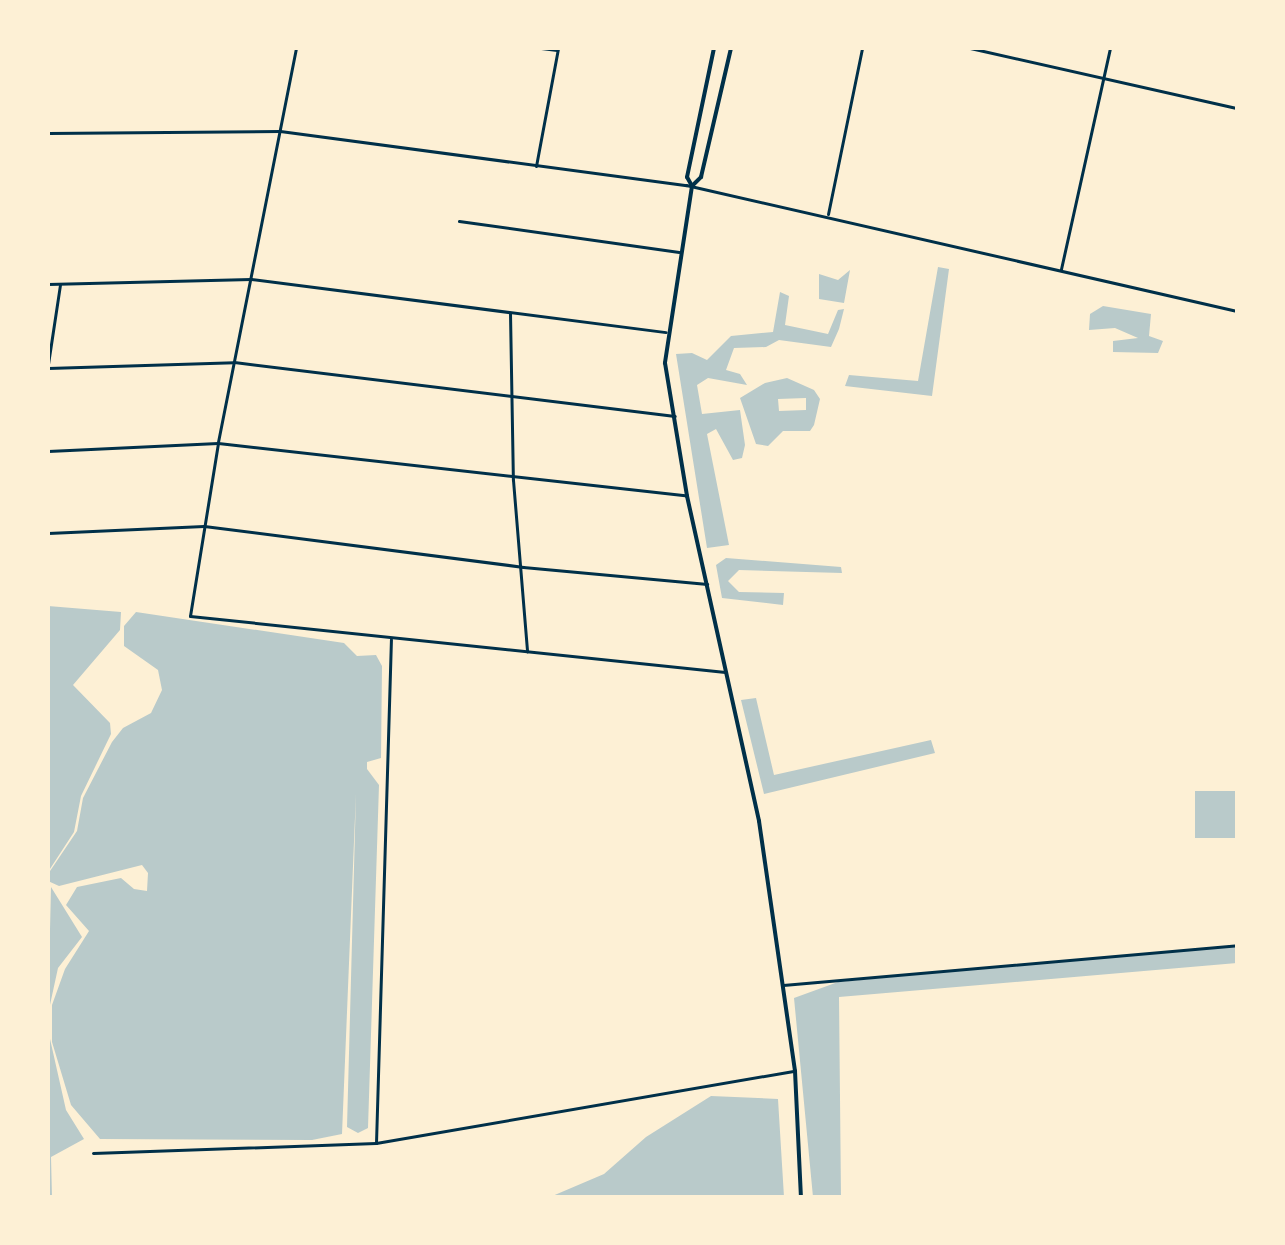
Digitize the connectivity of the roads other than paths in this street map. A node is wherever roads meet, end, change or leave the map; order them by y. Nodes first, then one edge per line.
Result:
1 (296, 48) edge
2 (541, 48) edge
3 (714, 48) edge
4 (731, 48) edge
5 (862, 48) edge
6 (970, 48) edge
7 (1110, 48) edge
8 (558, 49) edge
9 (1103, 76) junction
10 (1237, 108) edge
11 (280, 131) junction
12 (48, 133) edge
13 (536, 167) junction
14 (692, 186) junction
15 (828, 214) junction
16 (459, 221) dead end
17 (679, 252) junction
18 (1061, 269) junction
19 (251, 279) junction
20 (60, 283) junction
21 (48, 284) edge
22 (1237, 311) edge
23 (510, 313) junction
24 (666, 332) junction
25 (234, 362) junction
26 (48, 366) edge
27 (514, 394) junction
28 (675, 416) junction
29 (218, 443) junction
30 (48, 451) edge
31 (513, 480) junction
32 (687, 496) junction
33 (204, 526) junction
34 (48, 533) edge
35 (523, 567) junction
36 (707, 584) junction
37 (391, 638) junction
38 (527, 651) junction
39 (726, 672) junction
40 (1237, 945) edge
41 (783, 985) junction
42 (795, 1071) junction
43 (376, 1143) junction
44 (93, 1153) dead end
45 (801, 1197) edge

1 - 11 street
2 - 8 street
3 - 14 street
4 - 14 street
5 - 15 street
6 - 9 street
7 - 9 street
8 - 13 street
9 - 10 street
9 - 18 street
11 - 12 street
11 - 13 street
11 - 19 street
13 - 14 street
14 - 15 street
14 - 17 street
15 - 18 street
16 - 17 street
17 - 24 street
18 - 22 street
19 - 20 street
19 - 23 street
19 - 25 street
20 - 21 street
20 - 26 street
23 - 24 street
23 - 27 street
24 - 28 street
25 - 26 street
25 - 27 street
25 - 29 street
27 - 28 street
27 - 31 street
28 - 32 street
29 - 30 street
29 - 31 street
29 - 33 street
31 - 32 street
31 - 35 street
32 - 36 street
33 - 34 street
33 - 35 street
33 - 37 street
35 - 36 street
35 - 38 street
36 - 39 street
37 - 38 street
37 - 43 street
38 - 39 street
39 - 41 street
40 - 41 street
41 - 42 street
42 - 43 street
42 - 45 street
43 - 44 street

